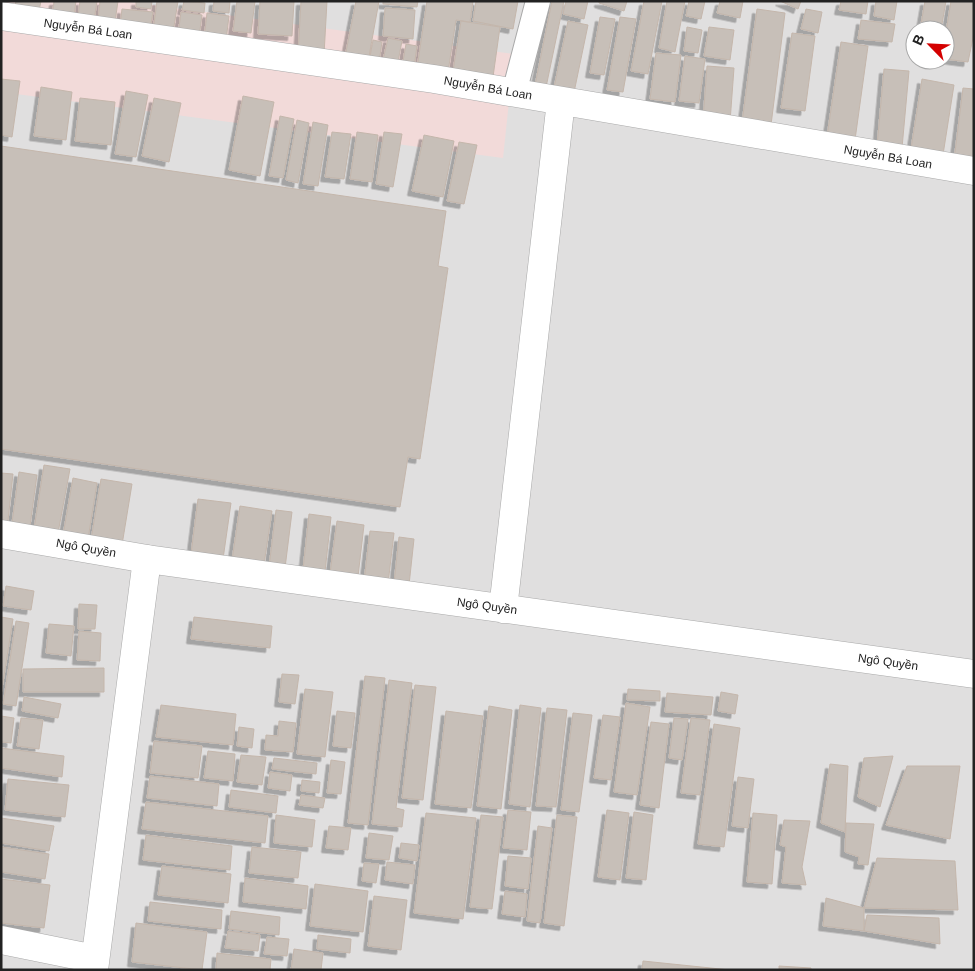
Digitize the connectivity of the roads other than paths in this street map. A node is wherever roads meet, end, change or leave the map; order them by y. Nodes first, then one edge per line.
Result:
1 (538, 1) edge
2 (1, 16) edge
3 (514, 93) junction
4 (561, 101) junction
5 (974, 172) edge
6 (1, 534) edge
7 (147, 559) junction
8 (503, 609) junction
9 (974, 674) edge
10 (1, 940) edge
11 (95, 964) edge

1 - 3 lane
2 - 3 street, Nguyễn Bá Loan
3 - 4 street, Nguyễn Bá Loan
4 - 5 street, Nguyễn Bá Loan
4 - 8 street
6 - 7 street, Ngô Quyền
7 - 8 street, Ngô Quyền
7 - 11 street
8 - 9 street, Ngô Quyền
10 - 11 street

